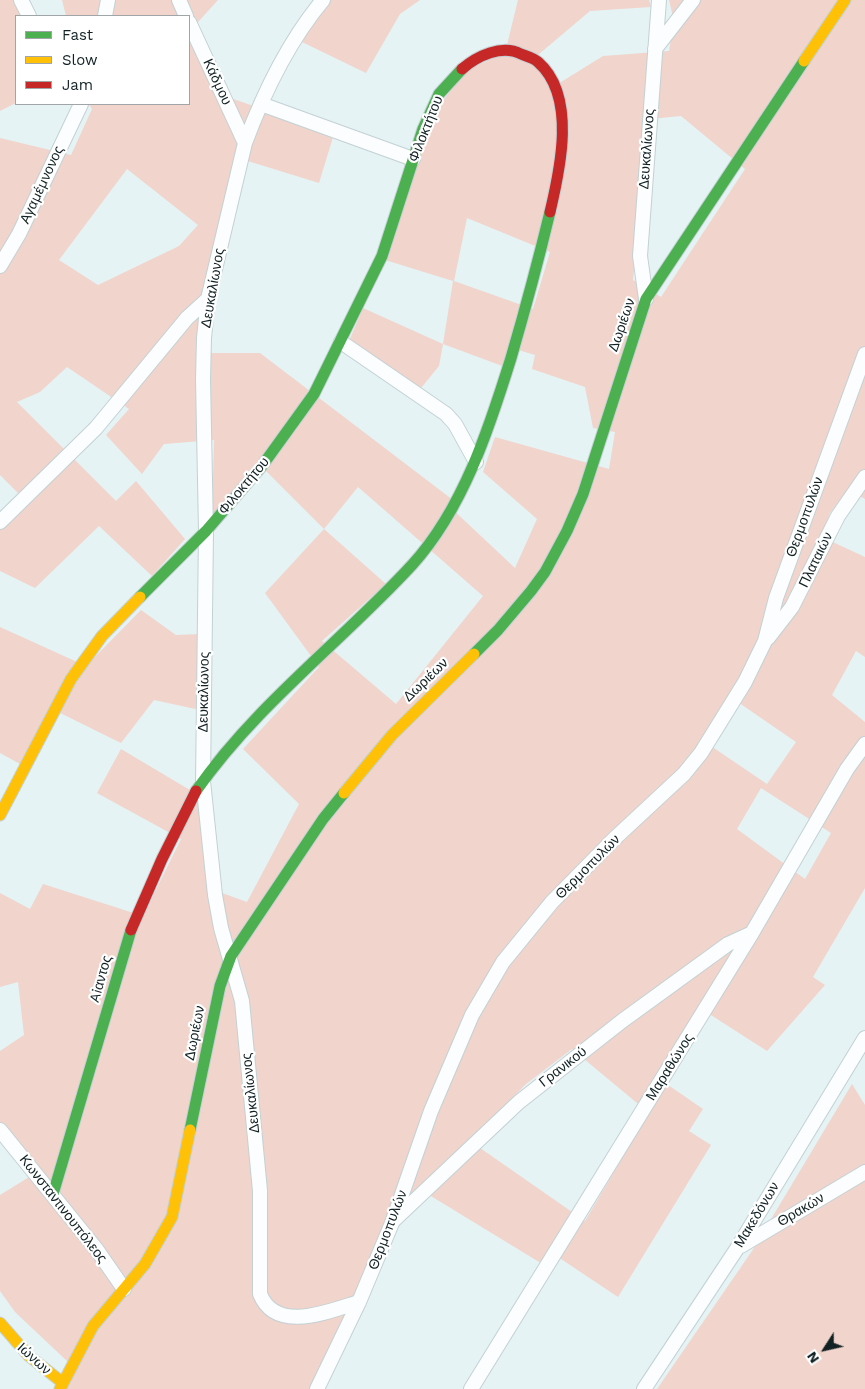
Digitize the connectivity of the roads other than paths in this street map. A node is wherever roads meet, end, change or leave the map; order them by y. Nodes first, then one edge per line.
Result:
1 (21, 0) edge
2 (108, 0) edge
3 (179, 0) edge
4 (323, 0) edge
5 (659, 0) edge
6 (693, 0) edge
7 (844, 0) edge
8 (29, 15) edge
9 (105, 15) edge
10 (186, 15) edge
11 (190, 24) edge
12 (654, 49) junction
13 (260, 104) junction
14 (81, 105) edge
15 (245, 142) junction
16 (413, 159) junction
17 (0, 266) edge
18 (208, 299) junction
19 (646, 299) junction
20 (341, 342) junction
21 (865, 354) edge
22 (476, 462) junction
23 (865, 477) edge
24 (0, 522) edge
25 (206, 531) junction
26 (765, 641) junction
27 (865, 744) edge
28 (203, 781) junction
29 (0, 815) edge
30 (752, 933) junction
31 (230, 956) junction
32 (865, 1038) edge
33 (0, 1130) edge
34 (865, 1172) edge
35 (53, 1194) junction
36 (392, 1223) junction
37 (738, 1248) junction
38 (124, 1289) junction
39 (359, 1302) junction
40 (0, 1323) edge
41 (66, 1387) edge
42 (317, 1389) edge
43 (471, 1389) edge
44 (644, 1389) edge

1 - 8 street
2 - 9 street
3 - 10 street
4 - 13 street, Δευκαλίωνος
5 - 12 street, Δευκαλίωνος
6 - 12 street
7 - 19 street, Δωριέων
11 - 15 street, Κάδμου
12 - 19 street, Δευκαλίωνος
13 - 15 street, Δευκαλίωνος
13 - 16 street
14 - 17 street, Αγαμέμνονος
15 - 18 street, Δευκαλίωνος
16 - 20 street, Φιλοκτήτου
16 - 22 street, Φιλοκτήτου
18 - 24 street
18 - 25 street, Δευκαλίωνος
19 - 31 street, Δωριέων
20 - 22 street
20 - 25 street, Φιλοκτήτου
21 - 26 street, Θερμοπυλών
22 - 28 street, Φιλοκτήτου
23 - 26 street, Πλαταιών
25 - 28 street, Δευκαλίωνος
25 - 29 street, Φιλοκτήτου
26 - 36 street, Θερμοπυλών
27 - 30 street, Μαραθώνος
28 - 31 street, Δευκαλίωνος
28 - 35 street, Aiαντος
30 - 36 street, Γρανικού
30 - 43 street, Μαραθώνος
31 - 38 street, Δωριέων
31 - 39 street, Δευκαλίωνος
32 - 37 street, Μακεδόνων
33 - 35 street, Κωνσταντινουπόλεος
34 - 37 street, Θρακών
35 - 38 street, Κωνσταντινουπόλεος
36 - 39 street, Θερμοπυλών
37 - 44 street, Μακεδόνων
38 - 41 street, Δωριέων
39 - 42 street, Θερμοπυλών
40 - 41 street, Ιώνων

